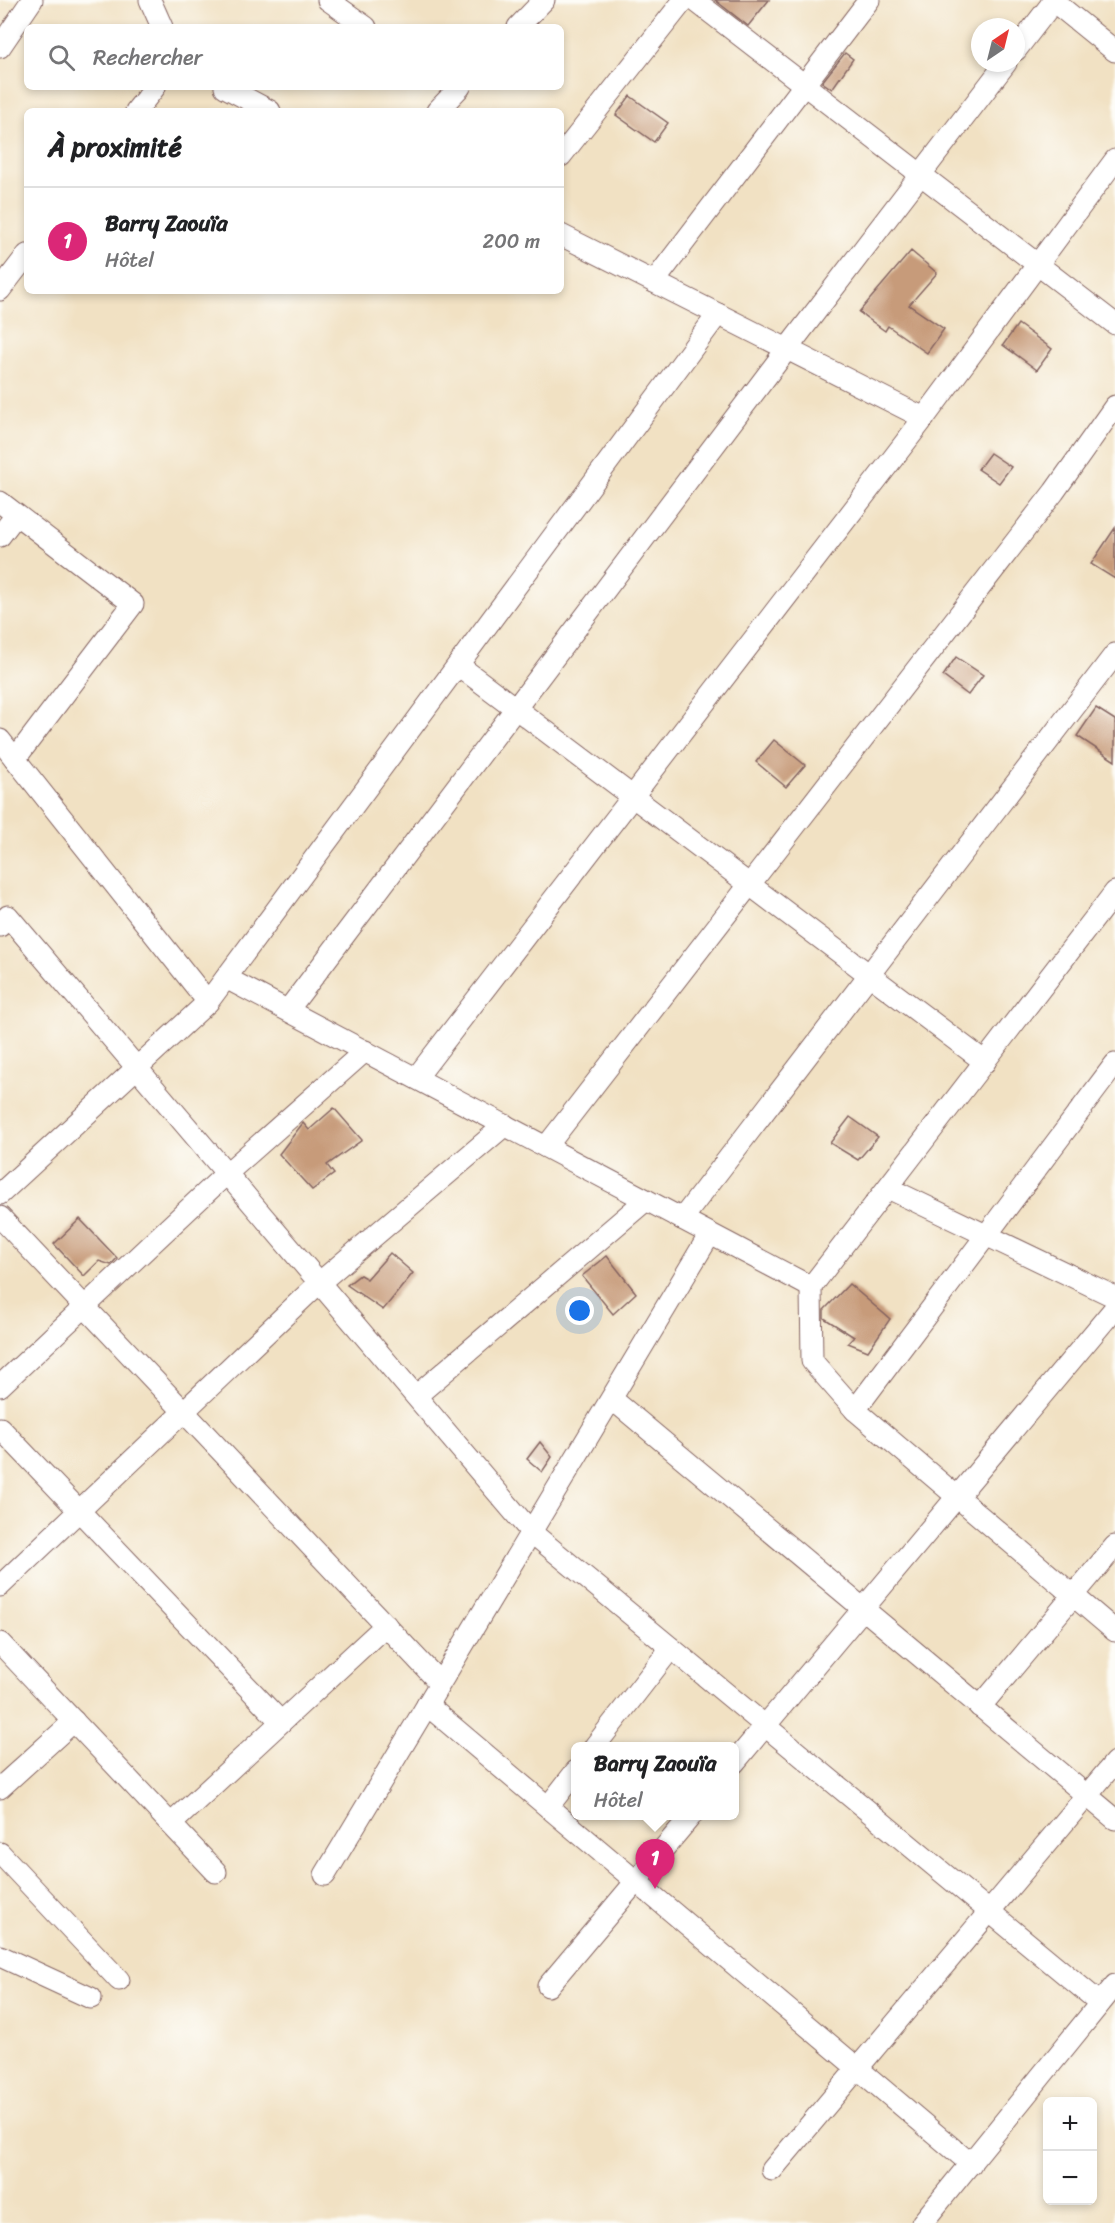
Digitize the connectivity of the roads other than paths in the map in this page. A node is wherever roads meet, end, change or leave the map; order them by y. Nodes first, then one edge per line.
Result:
1 (32, 0) edge
2 (152, 0) edge
3 (328, 0) edge
4 (544, 0) edge
5 (684, 0) edge
6 (694, 0) edge
7 (868, 0) edge
8 (1053, 1) edge
9 (161, 24) edge
10 (362, 24) edge
11 (521, 24) edge
12 (1025, 38) edge
13 (0, 47) edge
14 (1115, 51) edge
15 (999, 72) edge
16 (804, 84) junction
17 (153, 90) edge
18 (231, 90) edge
19 (454, 90) edge
20 (138, 108) edge
21 (264, 108) edge
22 (439, 108) edge
23 (564, 152) edge
24 (1115, 160) edge
25 (921, 174) junction
26 (564, 237) edge
27 (24, 259) edge
28 (1038, 264) junction
29 (654, 282) junction
30 (0, 290) edge
31 (718, 314) junction
32 (1115, 324) edge
33 (787, 349) junction
34 (1115, 406) edge
35 (924, 418) junction
36 (8, 508) edge
37 (0, 536) edge
38 (1115, 654) edge
39 (458, 664) junction
40 (516, 708) junction
41 (4, 746) edge
42 (633, 796) junction
43 (750, 885) junction
44 (1115, 892) edge
45 (0, 926) edge
46 (869, 974) junction
47 (226, 978) junction
48 (208, 1002) junction
49 (288, 1010) junction
50 (365, 1051) junction
51 (985, 1062) junction
52 (1115, 1064) edge
53 (137, 1068) junction
54 (416, 1078) junction
55 (505, 1125) junction
56 (546, 1147) junction
57 (226, 1174) junction
58 (888, 1188) junction
59 (0, 1194) edge
60 (646, 1200) junction
61 (0, 1217) edge
62 (682, 1219) junction
63 (710, 1234) junction
64 (986, 1235) junction
65 (319, 1283) junction
66 (811, 1287) junction
67 (1115, 1298) edge
68 (85, 1307) junction
69 (1115, 1308) edge
70 (0, 1386) edge
71 (416, 1396) junction
72 (612, 1399) junction
73 (855, 1410) junction
74 (184, 1412) junction
75 (0, 1428) edge
76 (957, 1497) junction
77 (79, 1511) junction
78 (531, 1532) junction
79 (1115, 1546) edge
80 (0, 1586) edge
81 (1074, 1596) junction
82 (863, 1609) junction
83 (386, 1625) junction
84 (1115, 1631) edge
85 (0, 1643) edge
86 (671, 1648) junction
87 (440, 1683) junction
88 (427, 1705) junction
89 (980, 1707) junction
90 (74, 1721) junction
91 (281, 1722) junction
92 (765, 1726) junction
93 (598, 1742) edge
94 (739, 1758) edge
95 (1115, 1762) edge
96 (571, 1777) edge
97 (0, 1788) edge
98 (1087, 1796) junction
99 (548, 1807) junction
100 (1115, 1819) edge
101 (687, 1820) edge
102 (171, 1824) junction
103 (0, 1853) edge
104 (216, 1872) dead end
105 (325, 1875) dead end
106 (636, 1881) junction
107 (989, 1912) junction
108 (0, 1956) edge
109 (119, 1980) dead end
110 (1115, 1985) edge
111 (548, 1986) dead end
112 (91, 1998) dead end
113 (1100, 2003) junction
114 (857, 2069) junction
115 (971, 2164) junction
116 (772, 2170) dead end
117 (922, 2223) edge

1 - 13 street
2 - 9 street
3 - 10 street
4 - 11 street
5 - 23 street
6 - 16 street
7 - 16 street
8 - 12 street
8 - 14 street
15 - 25 street
16 - 25 street
16 - 29 street
17 - 20 street
18 - 21 street
19 - 22 street
24 - 28 street
25 - 28 street
25 - 33 street
26 - 29 street
27 - 30 street
28 - 32 street
28 - 35 street
29 - 31 street
31 - 33 street
31 - 39 street
33 - 35 street
33 - 40 street
34 - 43 street
35 - 42 street
36 - 37 street
36 - 41 street
38 - 46 street
39 - 40 street
39 - 47 street
40 - 42 street
40 - 49 street
41 - 48 street
42 - 43 street
42 - 54 street
43 - 46 street
43 - 56 street
44 - 51 street
45 - 53 street
46 - 51 street
46 - 62 street
47 - 48 street
47 - 49 street
48 - 53 street
49 - 50 street
50 - 54 street
50 - 57 street
51 - 58 street
52 - 64 street
53 - 57 street
53 - 59 street
54 - 55 street
55 - 56 street
55 - 65 street
56 - 60 street
57 - 65 street
57 - 68 street
58 - 64 street
58 - 66 street
60 - 62 street
60 - 71 street
61 - 68 street
62 - 63 street
63 - 66 street
63 - 72 street
64 - 67 street
64 - 73 street
65 - 71 street
65 - 74 street
66 - 73 street
68 - 70 street
68 - 74 street
69 - 76 street
71 - 78 street
72 - 78 street
72 - 82 street
73 - 76 street
74 - 77 street
74 - 83 street
75 - 77 street
76 - 81 street
76 - 82 street
77 - 80 street
77 - 91 street
78 - 86 street
78 - 87 street
79 - 81 street
81 - 84 street
81 - 89 street
82 - 89 street
82 - 92 street
83 - 87 street
83 - 91 street
85 - 90 street
86 - 92 street
86 - 93 street
87 - 88 street
88 - 99 street
88 - 105 street
89 - 98 street
90 - 97 street
90 - 102 street
91 - 102 street
92 - 94 street
92 - 107 street
95 - 98 street
96 - 99 street
98 - 100 street
98 - 107 street
99 - 106 street
101 - 106 street
102 - 104 street
103 - 109 street
106 - 111 street
106 - 114 street
107 - 113 street
107 - 114 street
108 - 112 street
110 - 113 street
113 - 115 street
114 - 115 street
114 - 116 street
115 - 117 street

